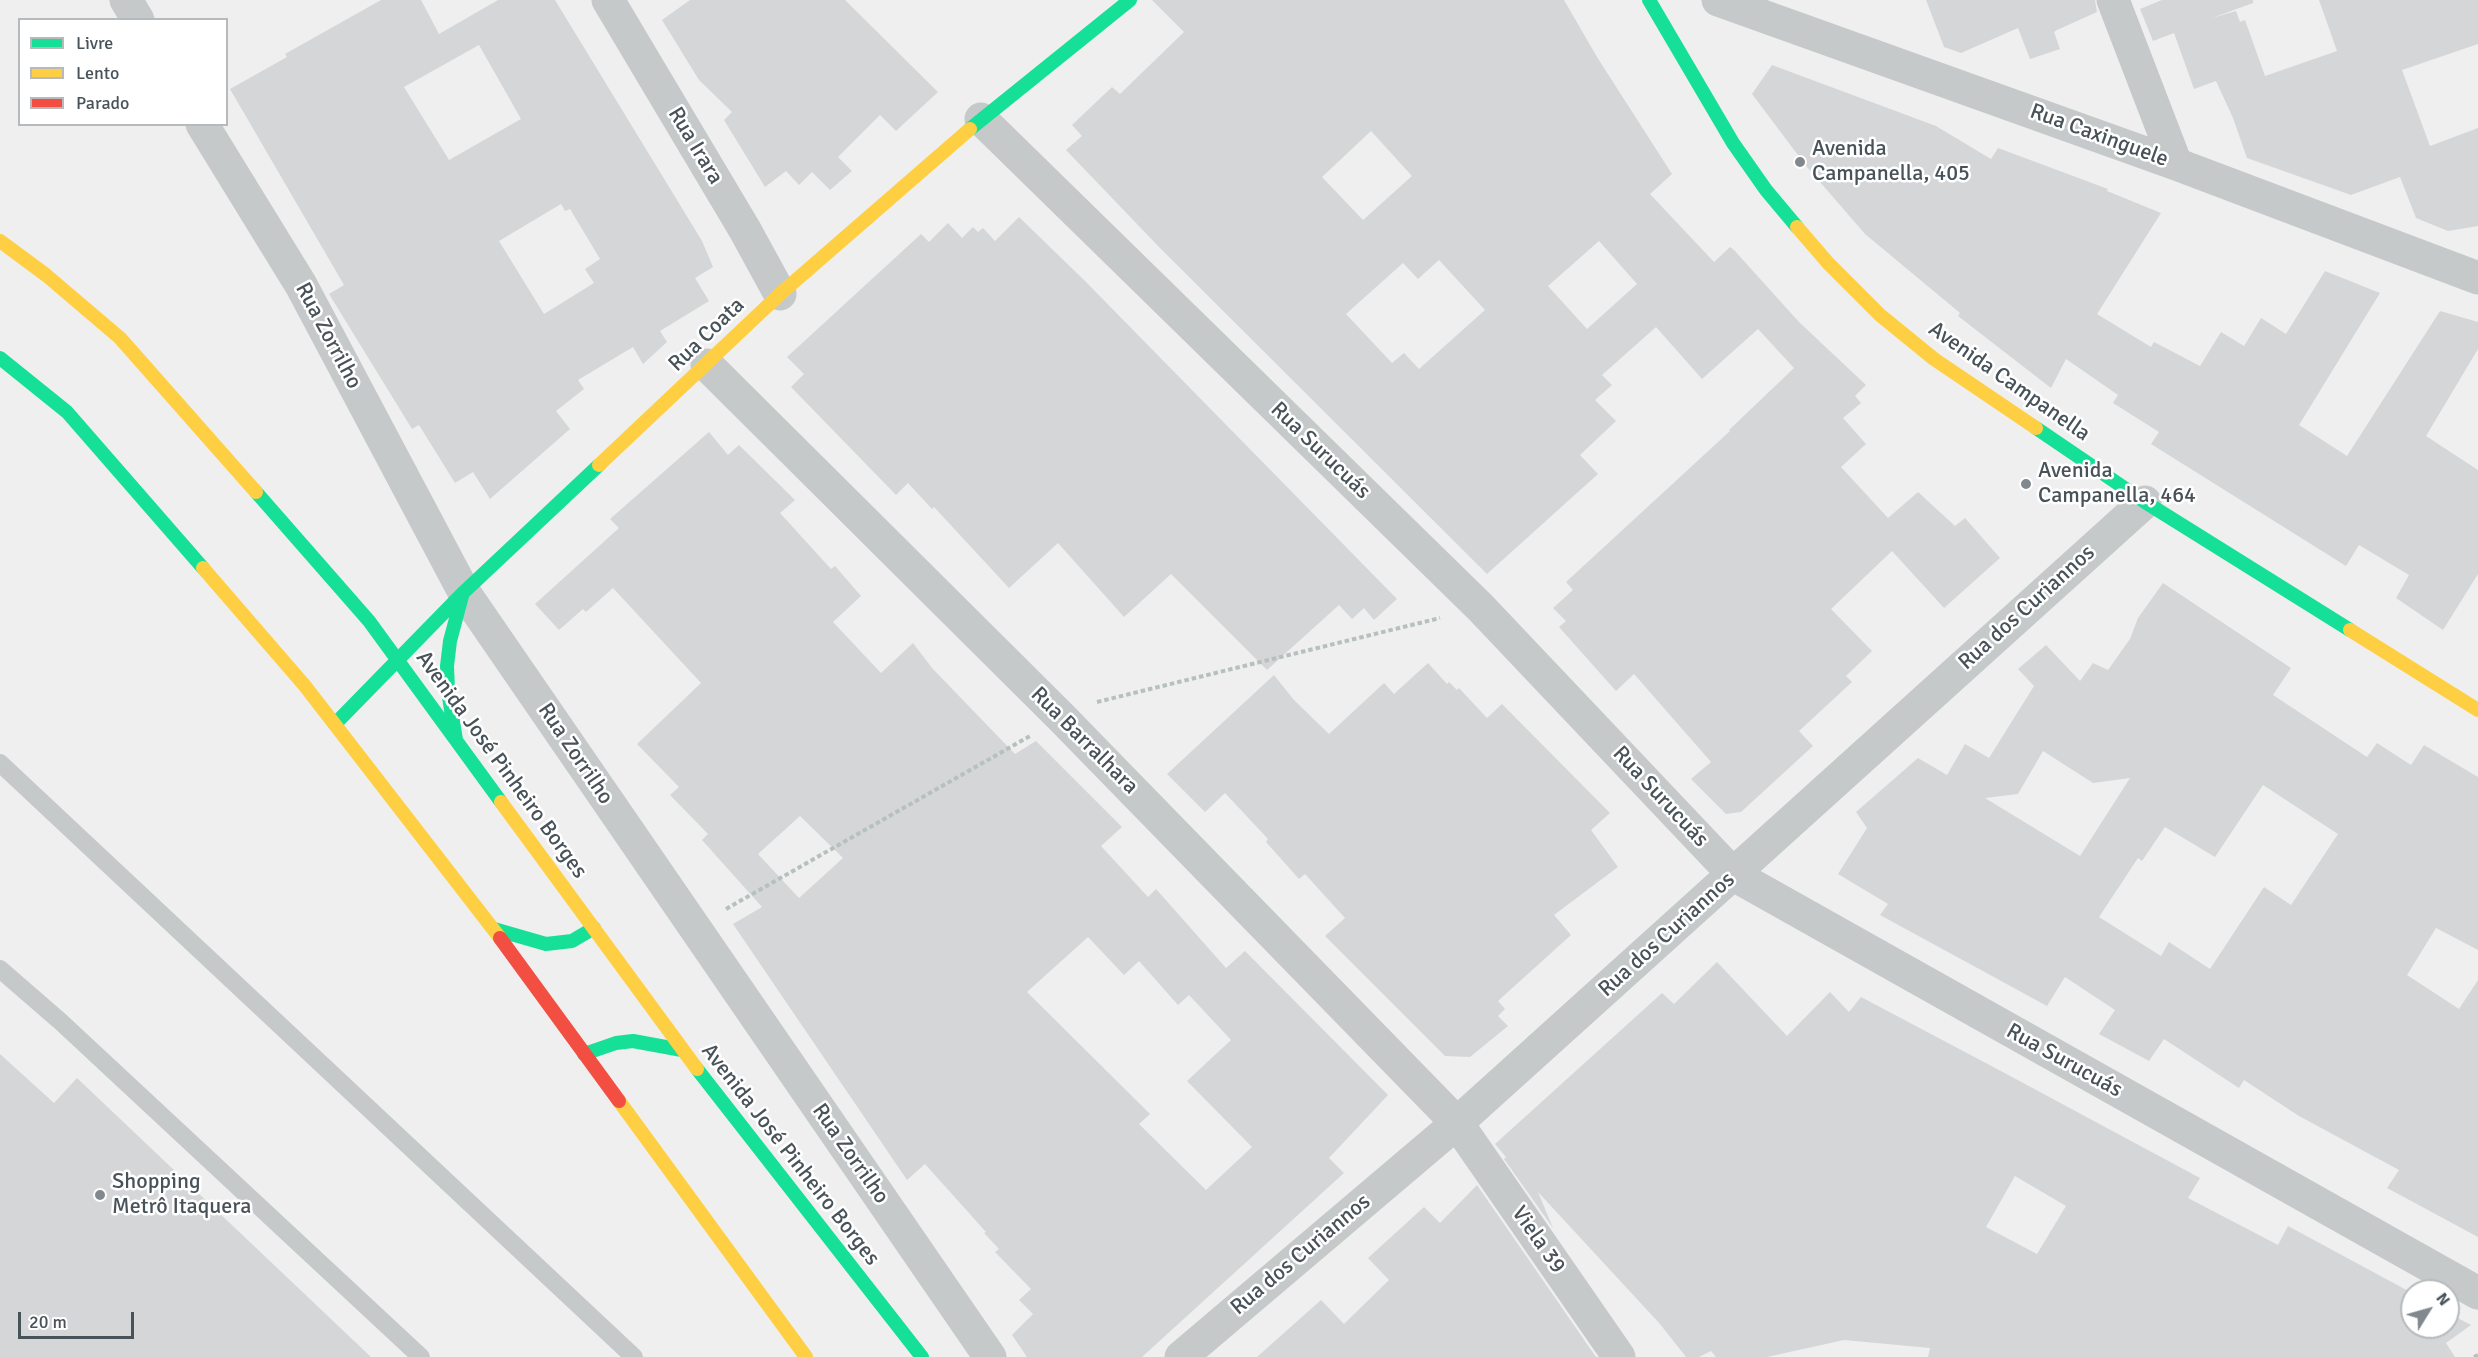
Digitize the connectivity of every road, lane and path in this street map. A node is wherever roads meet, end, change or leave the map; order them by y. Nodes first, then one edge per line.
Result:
1 (126, 0) edge
2 (608, 0) edge
3 (1130, 0) edge
4 (1649, 0) edge
5 (1718, 0) edge
6 (2113, 0) edge
7 (137, 18) edge
8 (981, 119) junction
9 (203, 126) edge
10 (2175, 164) junction
11 (0, 241) edge
12 (2478, 278) edge
13 (780, 294) junction
14 (0, 358) edge
15 (707, 365) junction
16 (2145, 502) junction
17 (464, 592) junction
18 (399, 660) junction
19 (2478, 710) edge
20 (335, 724) junction
21 (456, 740) junction
22 (0, 763) edge
23 (1734, 875) junction
24 (594, 928) junction
25 (494, 929) junction
26 (0, 969) edge
27 (682, 1050) junction
28 (584, 1054) junction
29 (1457, 1123) junction
30 (2478, 1293) edge
31 (2478, 1354) edge
32 (421, 1357) edge
33 (634, 1357) edge
34 (806, 1357) edge
35 (922, 1357) edge
36 (990, 1357) edge
37 (1181, 1357) edge
38 (1619, 1357) edge
39 (2474, 1357) edge

1 - 7 street
2 - 13 street, Rua Irara
3 - 8 main road, Rua Coata
4 - 16 main road, Avenida Campanella
5 - 10 street, Rua Caxinguele
6 - 10 street
8 - 13 main road, Rua Coata
8 - 23 street, Rua Surucuás
9 - 17 street, Rua Zorrilho
10 - 12 street, Rua Caxinguele
11 - 18 main road, Avenida José Pinheiro Borges
13 - 15 main road, Rua Coata
14 - 20 main road
15 - 17 main road, Rua Coata
15 - 29 street, Rua Barralhara
16 - 19 main road, Avenida Campanella
16 - 23 street, Rua dos Curiannos
17 - 18 main road, Rua Coata
17 - 21 main road
17 - 36 street, Rua Zorrilho
18 - 20 main road, Rua Coata
18 - 21 main road, Avenida José Pinheiro Borges
20 - 25 main road
21 - 24 main road, Avenida José Pinheiro Borges
22 - 33 lane
23 - 29 street, Rua dos Curiannos
23 - 30 street, Rua Surucuás
24 - 25 main road
24 - 27 main road, Avenida José Pinheiro Borges
25 - 28 main road
26 - 32 lane
27 - 28 main road
27 - 35 main road, Avenida José Pinheiro Borges
28 - 34 main road
29 - 37 street, Rua dos Curiannos
29 - 38 street, Viela 39
31 - 39 path

